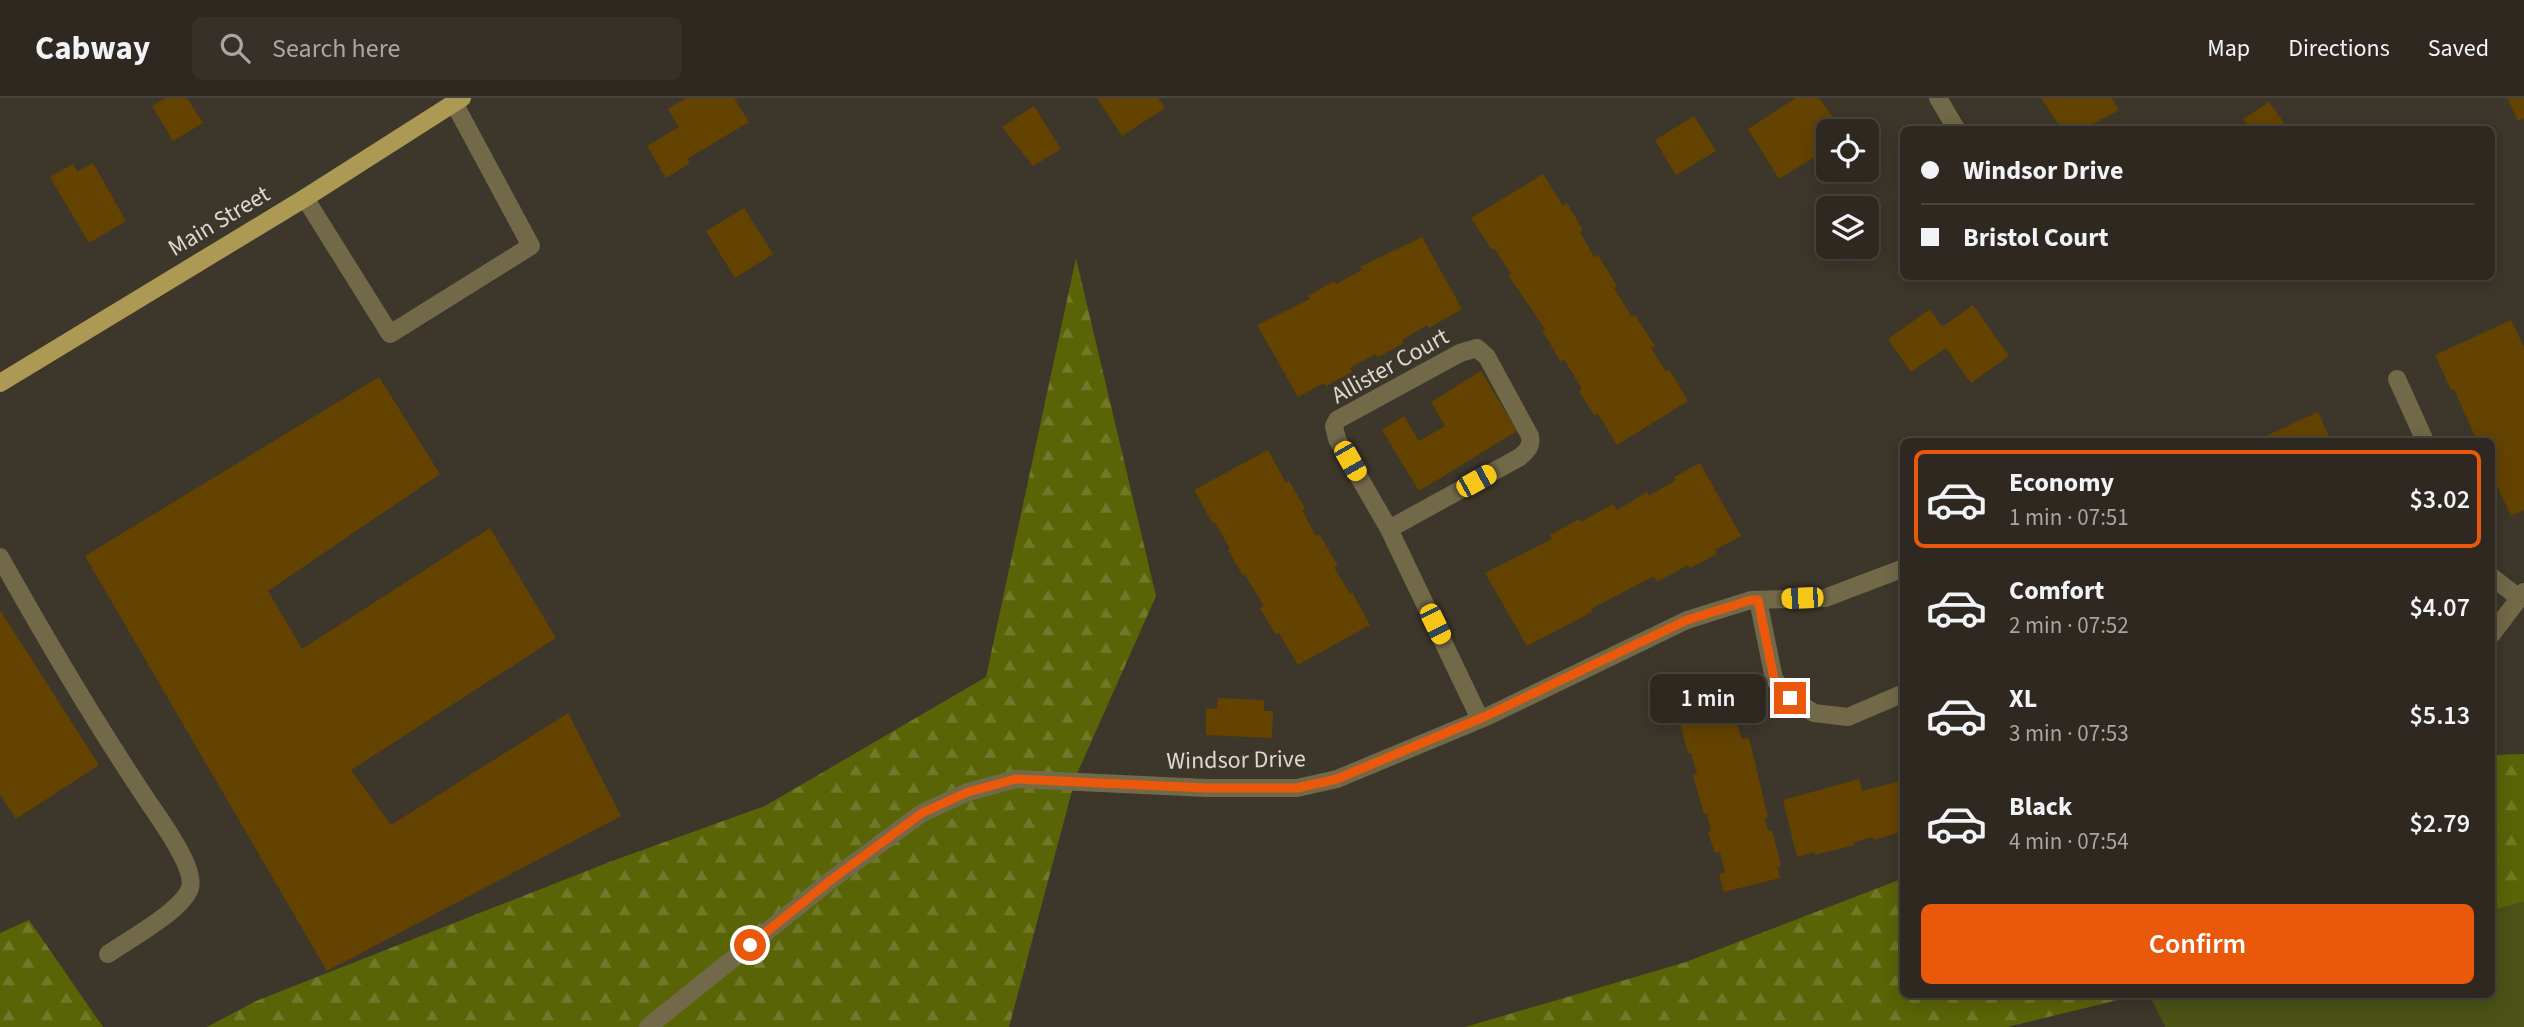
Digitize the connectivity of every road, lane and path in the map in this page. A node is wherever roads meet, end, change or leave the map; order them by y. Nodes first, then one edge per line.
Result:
1 (1938, 98) edge
2 (458, 100) edge
3 (1955, 126) edge
4 (305, 198) junction
5 (2397, 379) dead end
6 (0, 383) edge
7 (2424, 438) edge
8 (1389, 529) junction
9 (0, 557) edge
10 (1900, 570) edge
11 (2495, 580) edge
12 (2522, 595) edge
13 (1758, 600) junction
14 (2495, 630) edge
15 (1900, 695) edge
16 (1480, 719) junction
17 (108, 954) dead end
18 (648, 1027) edge

1 - 3 street
2 - 4 main road, Main Street
2 - 4 street
4 - 6 main road, Main Street
5 - 7 street
8 - 8 street, Allister Court
8 - 16 street, Allister Court
9 - 17 street
10 - 13 street, Windsor Drive
11 - 12 street
12 - 14 street
13 - 15 street
13 - 16 street, Windsor Drive
16 - 18 street, Windsor Drive

